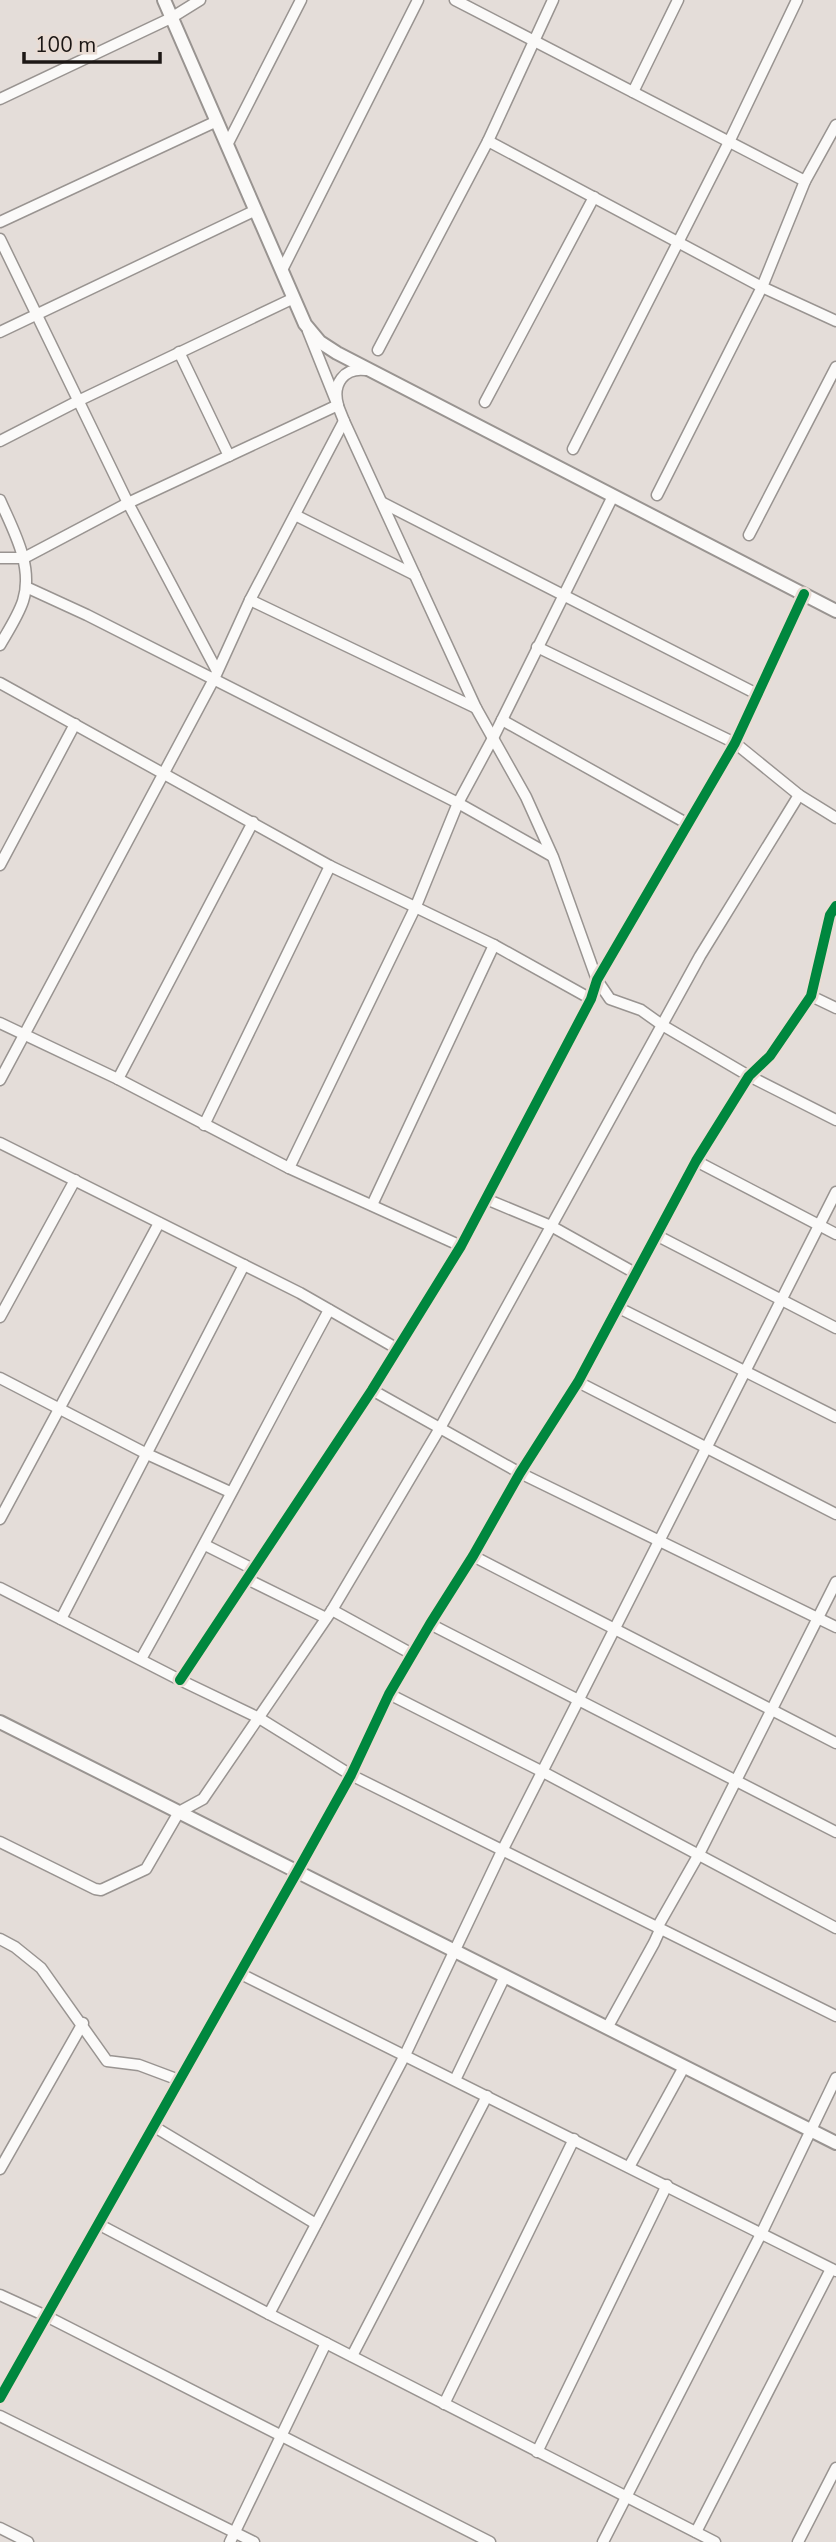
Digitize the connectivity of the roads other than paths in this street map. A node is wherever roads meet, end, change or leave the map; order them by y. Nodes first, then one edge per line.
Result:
1 (164, 0) edge
2 (200, 0) edge
3 (301, 0) edge
4 (418, 0) edge
5 (455, 0) edge
6 (553, 0) edge
7 (678, 0) edge
8 (797, 0) edge
9 (172, 18) junction
10 (533, 39) junction
11 (633, 92) junction
12 (0, 99) edge
13 (217, 121) junction
14 (836, 125) edge
15 (488, 141) junction
16 (729, 142) junction
17 (227, 145) junction
18 (805, 181) junction
19 (594, 197) junction
20 (256, 210) junction
21 (0, 222) edge
22 (0, 239) edge
23 (677, 241) junction
24 (282, 270) junction
25 (762, 287) junction
26 (294, 298) junction
27 (37, 313) junction
28 (836, 321) edge
29 (305, 324) junction
30 (0, 332) edge
31 (378, 350) dead end
32 (179, 352) junction
33 (836, 367) edge
34 (374, 372) junction
35 (79, 400) junction
36 (485, 402) dead end
37 (338, 405) junction
38 (344, 421) junction
39 (0, 442) edge
40 (573, 449) dead end
41 (229, 456) junction
42 (657, 495) dead end
43 (613, 496) junction
44 (0, 500) edge
45 (128, 503) junction
46 (383, 503) junction
47 (295, 515) junction
48 (750, 535) dead end
49 (0, 558) edge
50 (24, 558) junction
51 (415, 575) junction
52 (26, 587) junction
53 (804, 594) junction
54 (564, 595) junction
55 (250, 600) junction
56 (836, 611) edge
57 (0, 645) edge
58 (537, 647) junction
59 (216, 675) junction
60 (0, 683) edge
61 (757, 694) junction
62 (476, 708) junction
63 (502, 720) junction
64 (75, 724) junction
65 (494, 738) junction
66 (735, 743) junction
67 (162, 772) junction
68 (799, 795) junction
69 (458, 803) junction
70 (836, 818) edge
71 (253, 822) junction
72 (688, 824) junction
73 (553, 857) junction
74 (0, 865) edge
75 (330, 866) junction
76 (416, 906) junction
77 (834, 913) edge
78 (494, 945) junction
79 (597, 980) junction
80 (811, 996) junction
81 (591, 999) junction
82 (836, 1008) edge
83 (0, 1023) edge
84 (662, 1025) junction
85 (24, 1034) junction
86 (749, 1076) junction
87 (118, 1079) junction
88 (0, 1080) edge
89 (836, 1120) edge
90 (204, 1125) junction
91 (0, 1143) edge
92 (696, 1161) junction
93 (289, 1168) junction
94 (75, 1180) junction
95 (836, 1192) edge
96 (486, 1199) junction
97 (372, 1205) junction
98 (159, 1223) junction
99 (551, 1226) junction
100 (820, 1227) junction
101 (836, 1234) edge
102 (656, 1235) junction
103 (461, 1246) junction
104 (244, 1265) junction
105 (635, 1273) junction
106 (781, 1300) junction
107 (617, 1307) junction
108 (329, 1310) junction
109 (0, 1317) edge
110 (836, 1328) edge
111 (396, 1348) junction
112 (747, 1371) junction
113 (0, 1378) edge
114 (578, 1382) junction
115 (372, 1390) junction
116 (58, 1408) junction
117 (836, 1417) edge
118 (440, 1428) junction
119 (706, 1447) junction
120 (147, 1454) junction
121 (520, 1473) junction
122 (230, 1492) junction
123 (836, 1514) edge
124 (0, 1519) edge
125 (658, 1541) junction
126 (205, 1545) junction
127 (473, 1556) junction
128 (253, 1569) junction
129 (247, 1578) junction
130 (836, 1582) edge
131 (0, 1588) edge
132 (329, 1614) junction
133 (817, 1618) junction
134 (61, 1619) junction
135 (430, 1624) junction
136 (836, 1628) edge
137 (615, 1629) junction
138 (412, 1654) junction
139 (141, 1660) junction
140 (180, 1680) junction
141 (388, 1694) junction
142 (577, 1701) junction
143 (772, 1710) junction
144 (259, 1718) junction
145 (0, 1721) edge
146 (836, 1743) edge
147 (543, 1772) junction
148 (351, 1775) junction
149 (737, 1779) junction
150 (179, 1812) junction
151 (836, 1832) edge
152 (0, 1842) edge
153 (502, 1851) junction
154 (699, 1854) junction
155 (297, 1872) junction
156 (658, 1926) junction
157 (836, 1928) edge
158 (0, 1939) edge
159 (454, 1950) junction
160 (241, 1974) junction
161 (505, 1976) junction
162 (836, 2016) edge
163 (83, 2023) junction
164 (607, 2028) junction
165 (405, 2055) junction
166 (684, 2067) junction
167 (836, 2078) edge
168 (179, 2080) junction
169 (455, 2080) junction
170 (487, 2096) junction
171 (153, 2126) junction
172 (810, 2130) junction
173 (574, 2139) junction
174 (836, 2143) edge
175 (629, 2167) junction
176 (0, 2169) edge
177 (667, 2185) junction
178 (98, 2224) junction
179 (317, 2224) junction
180 (762, 2232) junction
181 (834, 2270) edge
182 (0, 2295) edge
183 (268, 2314) junction
184 (46, 2316) junction
185 (326, 2343) junction
186 (352, 2357) junction
187 (0, 2398) edge
188 (444, 2404) junction
189 (0, 2416) edge
190 (281, 2436) junction
191 (537, 2452) junction
192 (836, 2468) edge
193 (625, 2498) junction
194 (0, 2528) edge
195 (696, 2532) junction
196 (232, 2537) edge
197 (28, 2542) edge
198 (254, 2542) edge
199 (490, 2542) edge
200 (603, 2542) edge
201 (715, 2542) edge
202 (798, 2542) edge

1 - 9 street
2 - 9 street
3 - 17 street
4 - 24 street
5 - 10 street
6 - 10 street
7 - 11 street
8 - 16 street
9 - 12 street
9 - 13 street
10 - 11 street
10 - 15 street
11 - 16 street
13 - 17 street
13 - 21 street
14 - 18 street
15 - 19 street
15 - 31 street
16 - 18 street
16 - 23 street
17 - 20 street
18 - 25 street
19 - 23 street
19 - 36 street
20 - 24 street
20 - 27 street
22 - 27 street
23 - 25 street
23 - 40 street
24 - 26 street
25 - 28 street
25 - 42 street
26 - 29 street
26 - 32 street
27 - 30 street
27 - 35 street
29 - 34 street
29 - 37 street
32 - 35 street
32 - 41 street
33 - 48 street
34 - 37 street
34 - 43 street
35 - 39 street
35 - 45 street
37 - 38 street
37 - 41 street
38 - 46 street
38 - 47 street
41 - 45 street
43 - 53 street
43 - 54 street
44 - 50 street
45 - 50 street
45 - 59 street
46 - 51 street
46 - 54 street
47 - 51 street
47 - 55 street
49 - 50 street
50 - 52 street
51 - 62 street
52 - 57 street
52 - 59 street
53 - 56 street
53 - 61 street
54 - 58 street
54 - 61 street
55 - 59 street
55 - 62 street
58 - 63 street
58 - 66 street
59 - 67 street
59 - 69 street
60 - 64 street
61 - 66 street
62 - 65 street
63 - 65 street
63 - 72 street
64 - 67 street
64 - 74 street
65 - 69 street
65 - 73 street
66 - 68 street
66 - 72 street
67 - 71 street
67 - 85 street
68 - 70 street
68 - 84 street
69 - 73 street
69 - 76 street
71 - 75 street
71 - 87 street
72 - 79 street
73 - 79 street
75 - 76 street
75 - 90 street
76 - 78 street
76 - 93 street
77 - 80 street
78 - 81 street
78 - 97 street
79 - 81 street
79 - 84 street
80 - 82 street
80 - 86 street
81 - 96 street
83 - 85 street
84 - 86 street
84 - 99 street
85 - 87 street
85 - 88 street
86 - 89 street
86 - 92 street
87 - 90 street
90 - 93 street
91 - 94 street
92 - 100 street
92 - 102 street
93 - 97 street
94 - 98 street
94 - 109 street
95 - 100 street
96 - 99 street
96 - 103 street
97 - 103 street
98 - 104 street
98 - 116 street
99 - 105 street
99 - 118 street
100 - 101 street
100 - 106 street
102 - 105 street
102 - 106 street
103 - 111 street
104 - 108 street
104 - 120 street
105 - 107 street
106 - 110 street
106 - 112 street
107 - 112 street
107 - 114 street
108 - 111 street
108 - 122 street
111 - 115 street
112 - 117 street
112 - 119 street
113 - 116 street
114 - 119 street
114 - 121 street
115 - 118 street
115 - 128 street
116 - 120 street
116 - 124 street
118 - 121 street
118 - 132 street
119 - 123 street
119 - 125 street
120 - 122 street
120 - 134 street
121 - 125 street
121 - 127 street
122 - 126 street
125 - 133 street
125 - 137 street
126 - 128 street
126 - 139 street
127 - 135 street
127 - 137 street
128 - 129 street
129 - 132 street
129 - 140 street
130 - 133 street
131 - 134 street
132 - 138 street
132 - 144 street
133 - 136 street
133 - 143 street
134 - 139 street
135 - 138 street
135 - 142 street
137 - 142 street
137 - 143 street
138 - 141 street
139 - 140 street
140 - 144 street
141 - 147 street
141 - 148 street
142 - 147 street
142 - 149 street
143 - 146 street
143 - 149 street
144 - 148 street
144 - 150 street
145 - 150 street
147 - 153 street
147 - 154 street
148 - 153 street
148 - 155 street
149 - 151 street
149 - 154 street
150 - 152 street
150 - 155 street
153 - 156 street
153 - 159 street
154 - 156 street
154 - 157 street
155 - 159 street
155 - 160 street
156 - 162 street
156 - 164 street
158 - 163 street
159 - 161 street
159 - 165 street
160 - 165 street
160 - 168 street
161 - 164 street
161 - 169 street
163 - 168 street
163 - 176 street
164 - 166 street
165 - 169 street
165 - 179 street
166 - 172 street
166 - 175 street
167 - 172 street
168 - 171 street
169 - 170 street
170 - 173 street
170 - 186 street
171 - 178 street
171 - 179 street
172 - 174 street
172 - 180 street
173 - 175 street
173 - 188 street
175 - 177 street
177 - 180 street
177 - 191 street
178 - 183 street
178 - 184 street
179 - 183 street
180 - 181 street
180 - 193 street
181 - 195 street
182 - 184 street
183 - 185 street
184 - 187 street
184 - 190 street
185 - 186 street
185 - 190 street
186 - 188 street
188 - 191 street
189 - 196 street
190 - 196 street
190 - 199 street
191 - 193 street
192 - 202 street
193 - 195 street
193 - 200 street
194 - 197 street
195 - 201 street
196 - 198 street

